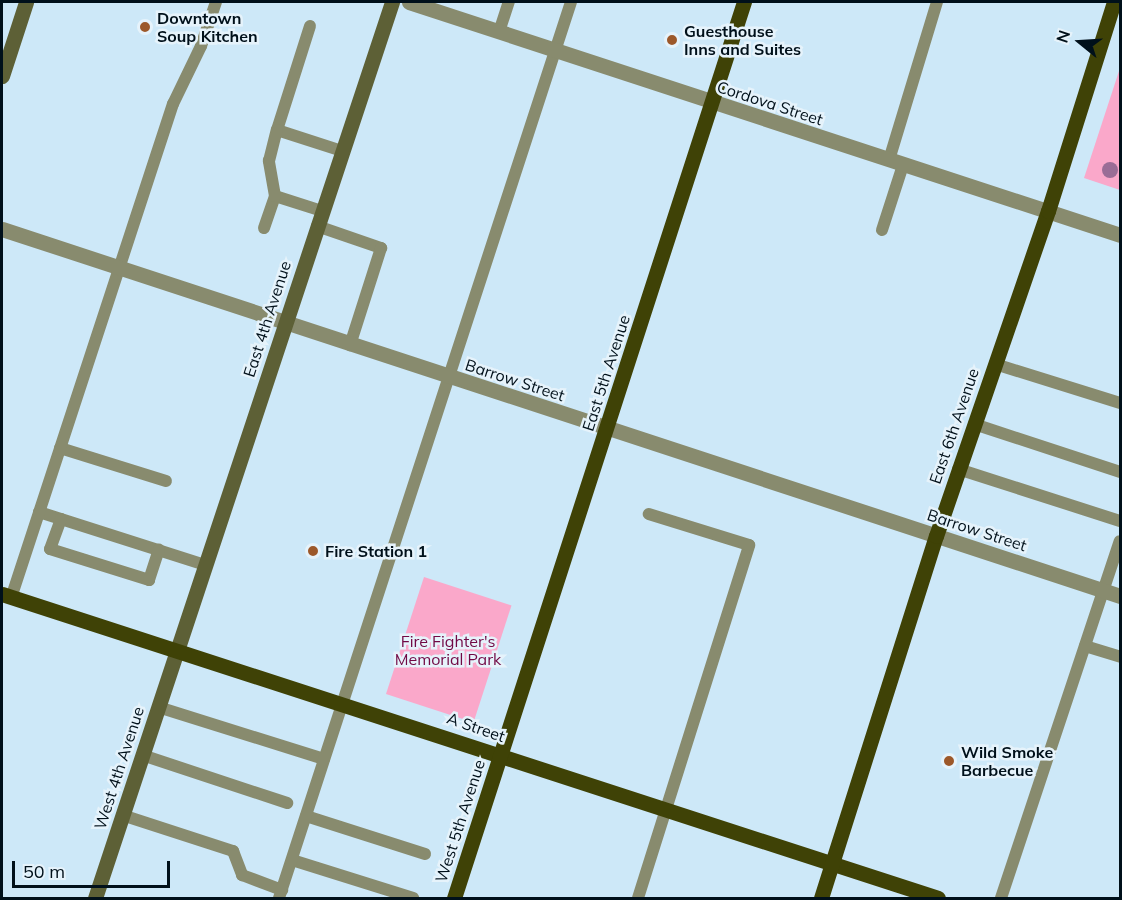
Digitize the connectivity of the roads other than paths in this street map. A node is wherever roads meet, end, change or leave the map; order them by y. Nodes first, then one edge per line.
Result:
1 (26, 2) edge
2 (216, 2) edge
3 (392, 2) edge
4 (409, 2) edge
5 (509, 2) edge
6 (568, 2) edge
7 (744, 2) edge
8 (937, 2) edge
9 (1114, 2) edge
10 (309, 26) dead end
11 (499, 32) junction
12 (555, 50) junction
13 (2, 76) edge
14 (711, 103) junction
15 (277, 130) junction
16 (342, 151) junction
17 (896, 162) junction
18 (275, 196) junction
19 (1048, 211) junction
20 (320, 219) junction
21 (264, 228) dead end
22 (2, 229) edge
23 (882, 230) dead end
24 (1120, 235) edge
25 (119, 268) junction
26 (285, 324) junction
27 (350, 345) junction
28 (995, 364) junction
29 (449, 378) junction
30 (1120, 403) edge
31 (974, 424) junction
32 (608, 429) junction
33 (60, 447) junction
34 (958, 469) junction
35 (1120, 472) edge
36 (166, 481) dead end
37 (39, 512) junction
38 (649, 514) dead end
39 (61, 519) junction
40 (1120, 521) edge
41 (936, 536) junction
42 (1120, 541) edge
43 (159, 550) junction
44 (205, 565) junction
45 (1104, 591) junction
46 (7, 594) edge
47 (1120, 596) edge
48 (1086, 646) junction
49 (177, 648) junction
50 (1120, 657) edge
51 (343, 702) junction
52 (158, 707) junction
53 (142, 755) junction
54 (500, 755) junction
55 (324, 759) junction
56 (287, 803) dead end
57 (668, 809) junction
58 (122, 815) junction
59 (306, 816) junction
60 (425, 855) dead end
61 (292, 860) junction
62 (832, 863) junction
63 (281, 894) edge
64 (96, 898) edge
65 (412, 898) edge
66 (454, 898) edge
67 (638, 898) edge
68 (821, 898) edge
69 (938, 898) edge
70 (1001, 898) edge

1 - 13 main road
2 - 25 lane
3 - 16 main road, East 4th Avenue
4 - 11 street, Cordova Street
5 - 11 lane
6 - 12 lane
7 - 14 main road, East 5th Avenue
8 - 17 lane
9 - 19 main road, East 6th Avenue
10 - 15 lane
11 - 12 street, Cordova Street
12 - 14 street, Cordova Street
12 - 29 lane
14 - 17 street, Cordova Street
14 - 32 main road, East 5th Avenue
15 - 16 lane
15 - 18 lane
16 - 20 main road, East 4th Avenue
17 - 19 street, Cordova Street
17 - 23 lane
18 - 20 lane
18 - 21 lane
19 - 24 street, Cordova Street
19 - 28 main road, East 6th Avenue
20 - 26 main road, East 4th Avenue
20 - 27 lane
22 - 25 street, Barrow Street
25 - 26 street, Barrow Street
25 - 33 lane
26 - 27 street, Barrow Street
26 - 44 main road, East 4th Avenue
27 - 29 street, Barrow Street
28 - 30 lane
28 - 31 main road, East 6th Avenue
29 - 32 street, Barrow Street
29 - 51 lane
31 - 34 main road, East 6th Avenue
31 - 35 lane
32 - 41 street, Barrow Street
32 - 54 main road, East 5th Avenue
33 - 36 lane
33 - 37 lane
34 - 40 lane
34 - 41 main road, East 6th Avenue
37 - 39 lane
37 - 46 lane
38 - 57 lane
39 - 43 lane
39 - 43 lane
41 - 45 street, Barrow Street
41 - 62 main road, East 6th Avenue
42 - 45 lane
43 - 44 lane
44 - 49 main road, East 4th Avenue
45 - 47 street, Barrow Street
45 - 48 lane
46 - 49 main road, A Street
48 - 50 lane
48 - 70 lane
49 - 51 main road, A Street
49 - 52 main road, West 4th Avenue
51 - 54 main road, A Street
51 - 55 lane
52 - 53 main road, West 4th Avenue
52 - 55 lane
53 - 56 lane
53 - 58 main road, West 4th Avenue
54 - 57 main road, A Street
54 - 66 main road, West 5th Avenue
55 - 59 lane
57 - 62 main road, A Street
57 - 67 lane
58 - 63 lane
58 - 64 main road, West 4th Avenue
59 - 60 lane
59 - 61 lane
61 - 63 lane
61 - 65 lane
62 - 68 main road, East 6th Avenue
62 - 69 main road, A Street

